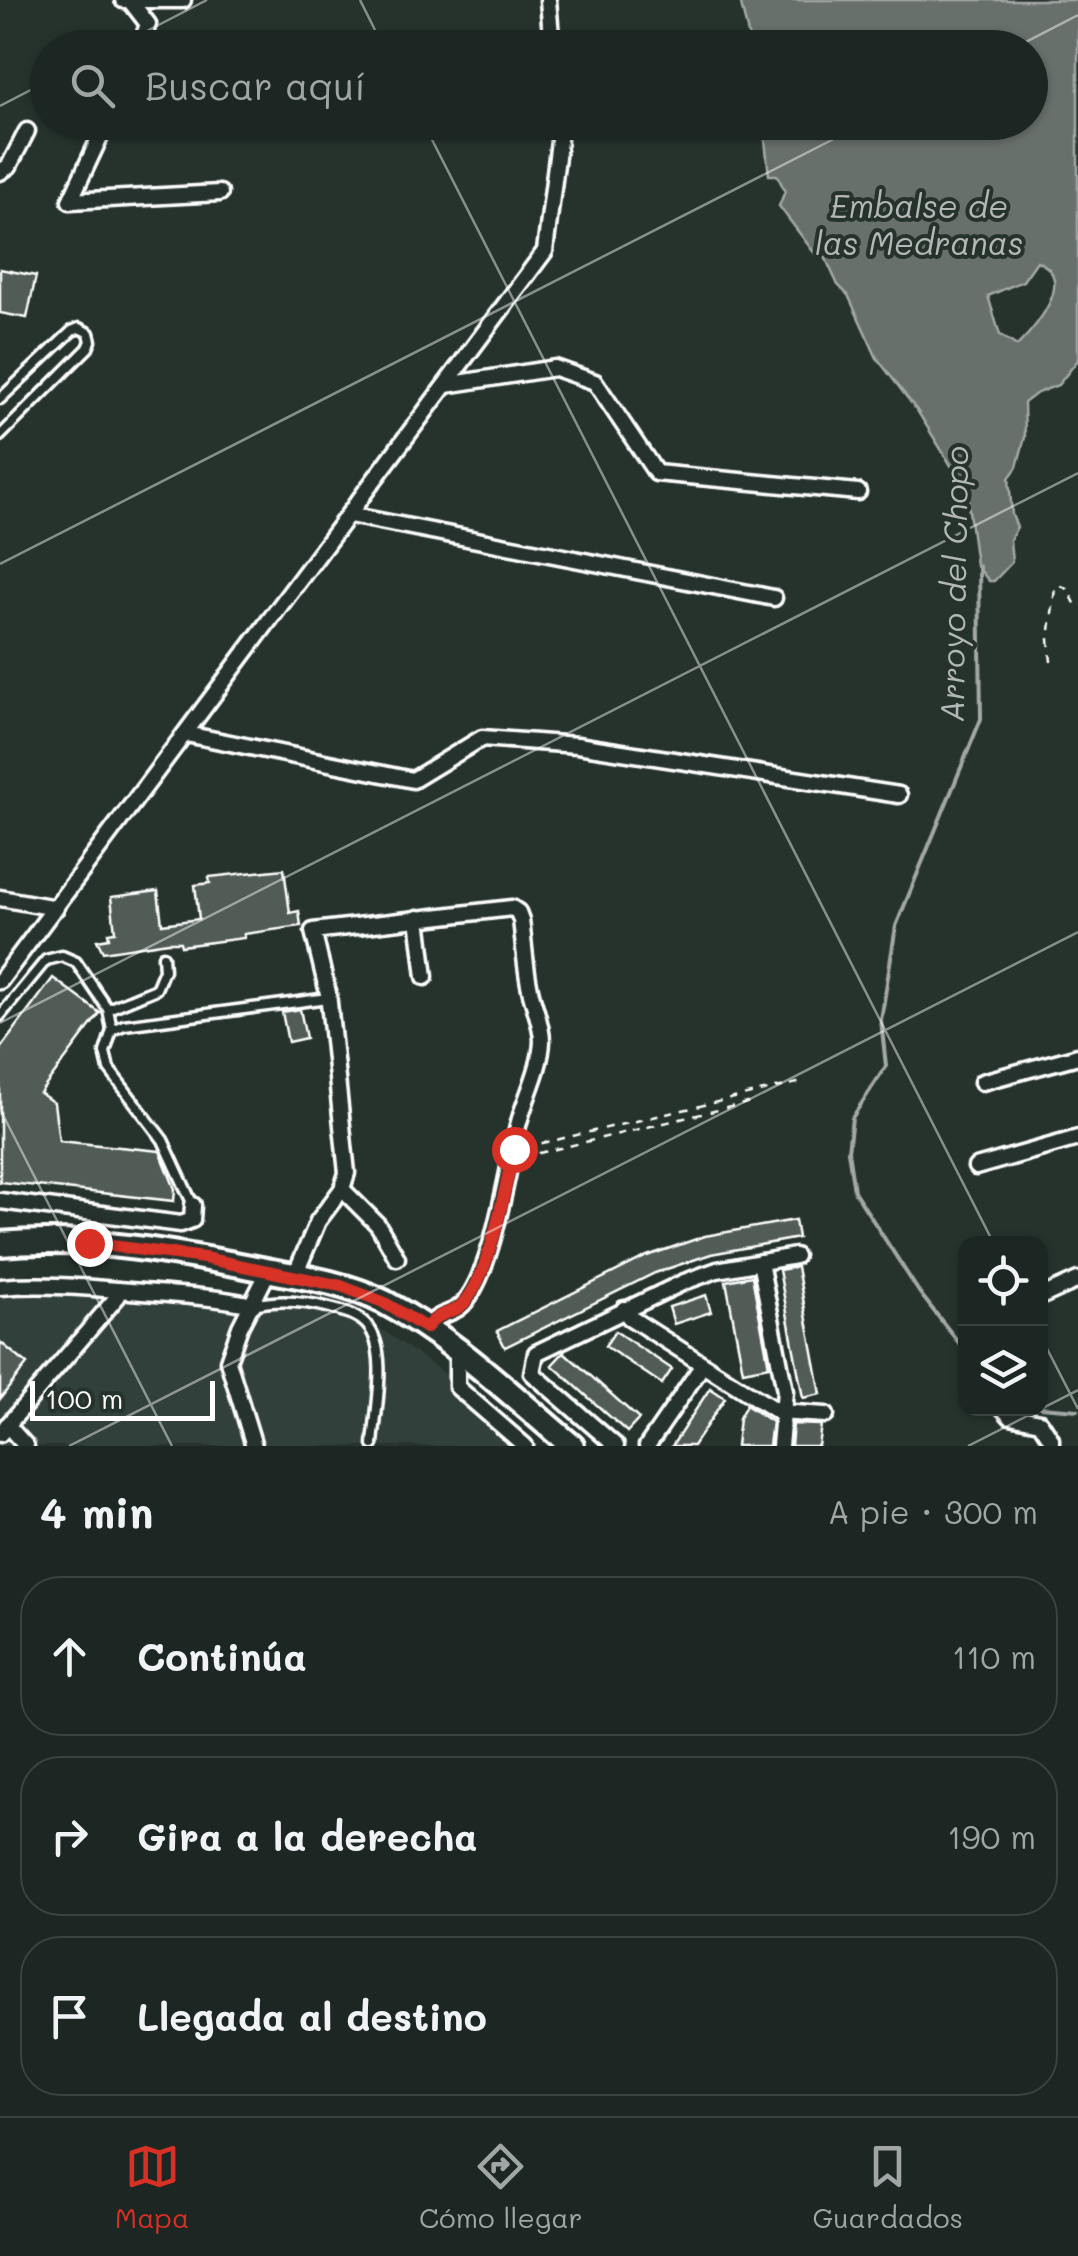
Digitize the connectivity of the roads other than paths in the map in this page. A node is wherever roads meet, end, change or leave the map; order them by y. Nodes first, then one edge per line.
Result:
1 (183, 0) edge
2 (548, 0) edge
3 (127, 1) edge
4 (146, 30) edge
5 (550, 30) edge
6 (27, 131) dead end
7 (99, 140) edge
8 (558, 140) edge
9 (0, 172) edge
10 (220, 193) dead end
11 (446, 385) junction
12 (0, 399) edge
13 (0, 436) edge
14 (858, 492) dead end
15 (349, 515) junction
16 (774, 598) dead end
17 (186, 734) junction
18 (899, 795) dead end
19 (0, 898) edge
20 (56, 908) junction
21 (418, 918) junction
22 (163, 956) dead end
23 (425, 977) dead end
24 (0, 981) edge
25 (328, 998) junction
26 (108, 1009) junction
27 (0, 1016) edge
28 (112, 1030) junction
29 (1078, 1056) edge
30 (982, 1082) dead end
31 (1078, 1138) edge
32 (976, 1167) dead end
33 (342, 1189) junction
34 (0, 1202) edge
35 (194, 1205) joint
36 (0, 1244) edge
37 (795, 1256) dead end
38 (397, 1258) dead end
39 (760, 1262) junction
40 (269, 1270) junction
41 (296, 1276) junction
42 (1078, 1280) edge
43 (0, 1287) edge
44 (118, 1290) junction
45 (1048, 1293) edge
46 (253, 1305) junction
47 (624, 1308) junction
48 (426, 1328) junction
49 (457, 1350) junction
50 (702, 1366) junction
51 (784, 1412) junction
52 (826, 1415) dead end
53 (1010, 1416) edge
54 (4, 1430) edge
55 (26, 1446) edge
56 (254, 1446) edge
57 (373, 1446) edge
58 (525, 1446) edge
59 (572, 1446) edge
60 (616, 1446) edge
61 (646, 1446) edge
62 (780, 1446) edge
63 (1051, 1446) edge

1 - 3 street
2 - 5 street
3 - 4 street
6 - 9 street
7 - 10 street
8 - 11 street
11 - 14 street
11 - 15 street
12 - 13 lane
15 - 16 street
15 - 17 street
17 - 18 street
17 - 20 street
19 - 20 street
20 - 24 street
21 - 23 street
21 - 25 street
21 - 48 street
22 - 26 lane
25 - 28 lane
25 - 33 street
26 - 27 lane
26 - 28 lane
28 - 35 lane
29 - 30 street
31 - 32 street
33 - 38 street
33 - 41 street
34 - 35 street
36 - 40 main road
37 - 39 street
39 - 47 street
39 - 51 street
40 - 41 main road
40 - 46 street
41 - 48 main road
42 - 45 street
43 - 44 street
44 - 46 street
44 - 54 street
46 - 56 street
46 - 57 lane
47 - 50 street
47 - 60 street
48 - 49 main road
49 - 58 street
49 - 59 main road
50 - 51 street
50 - 61 street
51 - 52 street
51 - 62 street
53 - 63 street
54 - 55 street

